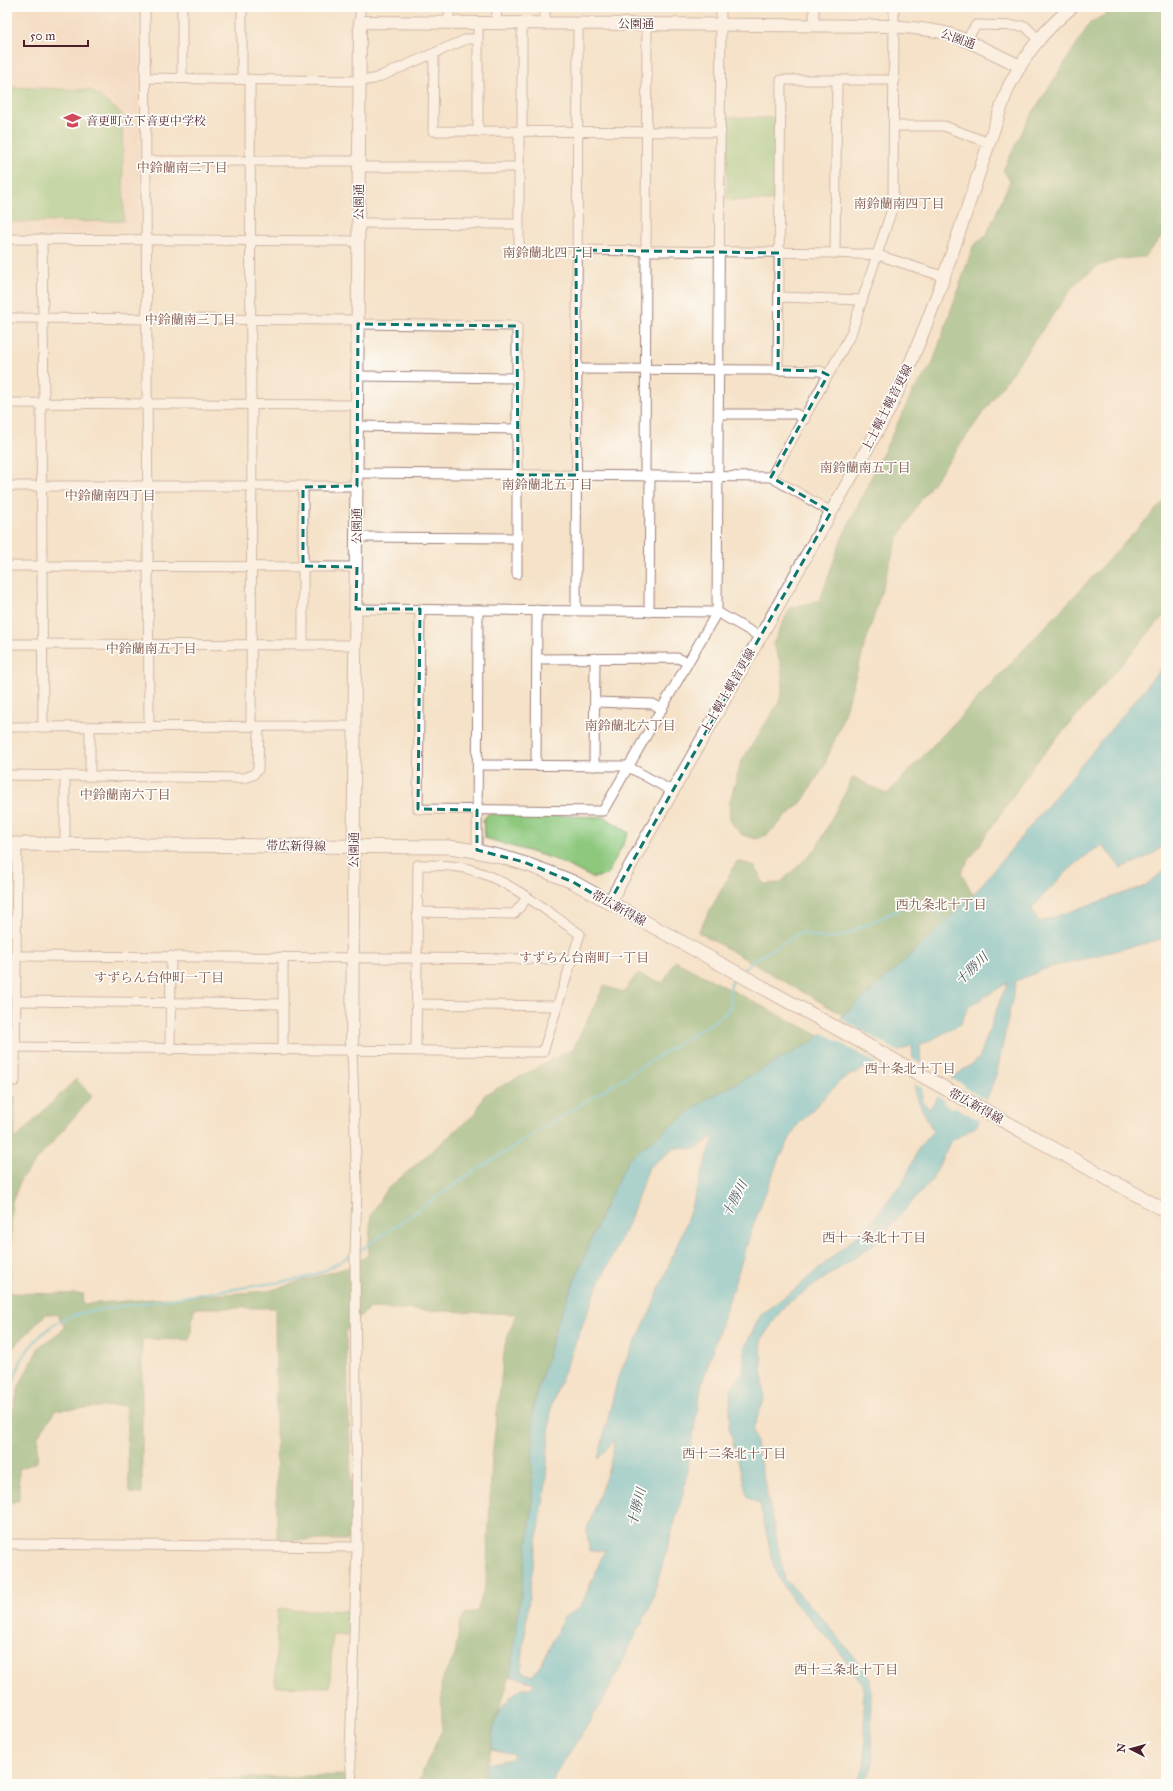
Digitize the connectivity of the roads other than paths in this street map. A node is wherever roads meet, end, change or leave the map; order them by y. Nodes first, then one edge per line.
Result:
1 (145, 7) edge
2 (182, 7) edge
3 (242, 7) edge
4 (360, 7) edge
5 (449, 7) edge
6 (496, 7) edge
7 (545, 7) edge
8 (721, 7) edge
9 (814, 7) edge
10 (894, 7) edge
11 (1072, 7) edge
12 (360, 22) junction
13 (449, 22) junction
14 (478, 23) junction
15 (496, 23) junction
16 (522, 23) junction
17 (545, 23) junction
18 (578, 24) junction
19 (647, 24) junction
20 (721, 25) junction
21 (814, 26) junction
22 (894, 26) junction
23 (478, 39) junction
24 (1038, 39) junction
25 (966, 40) junction
26 (434, 54) junction
27 (1020, 66) junction
28 (145, 78) junction
29 (182, 78) junction
30 (246, 79) junction
31 (837, 80) junction
32 (894, 80) junction
33 (360, 81) junction
34 (894, 126) junction
35 (478, 131) junction
36 (520, 131) junction
37 (578, 132) junction
38 (647, 132) junction
39 (721, 132) junction
40 (988, 143) junction
41 (250, 160) junction
42 (146, 161) junction
43 (359, 164) junction
44 (518, 167) junction
45 (358, 223) junction
46 (518, 224) junction
47 (7, 239) edge
48 (42, 239) junction
49 (146, 240) junction
50 (251, 240) junction
51 (358, 241) junction
52 (519, 250) dead end
53 (576, 250) junction
54 (646, 250) junction
55 (720, 252) junction
56 (780, 253) junction
57 (835, 253) junction
58 (878, 255) junction
59 (945, 277) junction
60 (779, 298) junction
61 (862, 300) junction
62 (7, 318) edge
63 (42, 318) junction
64 (147, 319) junction
65 (250, 319) junction
66 (358, 322) junction
67 (576, 369) junction
68 (645, 369) junction
69 (719, 370) junction
70 (778, 370) junction
71 (828, 375) junction
72 (358, 376) junction
73 (517, 378) junction
74 (7, 403) edge
75 (42, 403) junction
76 (148, 403) junction
77 (252, 404) junction
78 (358, 405) junction
79 (719, 414) junction
80 (804, 419) junction
81 (357, 426) junction
82 (518, 429) junction
83 (357, 473) junction
84 (518, 475) junction
85 (577, 475) junction
86 (647, 476) junction
87 (718, 476) junction
88 (771, 477) junction
89 (7, 486) edge
90 (42, 486) junction
91 (252, 486) junction
92 (357, 486) junction
93 (148, 487) junction
94 (303, 487) junction
95 (831, 512) junction
96 (357, 537) junction
97 (518, 538) junction
98 (7, 566) edge
99 (43, 566) junction
100 (148, 566) junction
101 (252, 566) junction
102 (303, 566) junction
103 (356, 567) junction
104 (518, 574) dead end
105 (356, 609) junction
106 (420, 609) junction
107 (478, 610) junction
108 (537, 610) junction
109 (576, 610) junction
110 (649, 612) junction
111 (717, 612) junction
112 (759, 636) junction
113 (7, 644) edge
114 (44, 644) junction
115 (148, 644) junction
116 (252, 644) junction
117 (303, 644) junction
118 (356, 645) junction
119 (595, 658) junction
120 (537, 659) junction
121 (688, 662) junction
122 (595, 702) junction
123 (662, 709) junction
124 (255, 726) junction
125 (355, 726) junction
126 (7, 727) edge
127 (43, 727) junction
128 (90, 727) junction
129 (149, 728) junction
130 (478, 765) junction
131 (536, 765) junction
132 (594, 766) junction
133 (627, 766) junction
134 (7, 775) edge
135 (66, 776) junction
136 (90, 776) junction
137 (672, 790) junction
138 (477, 810) junction
139 (12, 844) edge
140 (65, 844) junction
141 (354, 847) junction
142 (477, 850) junction
143 (528, 898) junction
144 (609, 903) junction
145 (417, 912) junction
146 (7, 916) edge
147 (17, 917) junction
148 (17, 956) junction
149 (171, 956) junction
150 (283, 958) junction
151 (353, 958) junction
152 (418, 958) junction
153 (572, 962) junction
154 (16, 1002) junction
155 (171, 1003) junction
156 (283, 1004) junction
157 (417, 1004) junction
158 (558, 1006) junction
159 (11, 1047) edge
160 (170, 1050) junction
161 (283, 1050) junction
162 (352, 1050) junction
163 (416, 1050) junction
164 (7, 1081) edge
165 (1166, 1211) edge
166 (7, 1544) edge
167 (357, 1547) junction
168 (352, 1784) edge

1 - 28 street
2 - 29 street
3 - 30 street
4 - 12 street
5 - 13 street
6 - 15 street
7 - 17 street
8 - 20 street
9 - 21 street
10 - 22 street
11 - 24 street, 上士幌士幌音更線
12 - 13 street, 公園通
12 - 33 street, 公園通
13 - 14 street, 公園通
14 - 15 street, 公園通
14 - 23 street
15 - 16 street, 公園通
16 - 17 street, 公園通
16 - 36 street
17 - 18 street, 公園通
18 - 19 street, 公園通
18 - 37 street
19 - 20 street, 公園通
19 - 38 street
20 - 21 street, 公園通
20 - 39 street
21 - 22 street, 公園通
22 - 25 street, 公園通
22 - 32 street
23 - 26 street
23 - 35 street
24 - 25 street
24 - 27 street, 上士幌士幌音更線
25 - 27 street, 公園通
26 - 33 street
26 - 35 street
27 - 40 street, 上士幌士幌音更線
28 - 29 street
28 - 42 street
29 - 30 street
30 - 33 street
30 - 41 street
31 - 32 street
31 - 56 street
31 - 57 street
32 - 34 street
33 - 43 street, 公園通
34 - 40 street
34 - 58 street
35 - 36 street
36 - 37 street
36 - 44 street
37 - 38 street
37 - 53 street
38 - 39 street
38 - 54 street
39 - 55 street
40 - 59 street, 上士幌士幌音更線
41 - 42 street
41 - 43 street
41 - 50 street
42 - 49 street
43 - 44 street
43 - 45 street, 公園通
44 - 46 street
45 - 46 street
45 - 51 street, 公園通
46 - 52 street
47 - 48 street
48 - 49 street
48 - 63 street
49 - 50 street
49 - 64 street
50 - 51 street
50 - 65 street
51 - 66 street, 公園通
53 - 54 street
53 - 67 street
54 - 55 street
54 - 68 street
55 - 56 street
55 - 69 street
56 - 57 street
56 - 60 street
57 - 58 street
58 - 59 street
58 - 61 street
59 - 95 street, 上士幌士幌音更線
60 - 61 street
60 - 70 street
61 - 71 street
62 - 63 street
63 - 64 street
63 - 75 street
64 - 65 street
64 - 76 street
65 - 66 street
65 - 77 street
66 - 72 street, 公園通
66 - 73 street
67 - 68 street
67 - 85 street
68 - 69 street
68 - 86 street
69 - 70 street
69 - 79 street
70 - 71 street
71 - 80 street
72 - 73 street
72 - 78 street, 公園通
73 - 82 street
74 - 75 street
75 - 76 street
75 - 90 street
76 - 77 street
76 - 93 street
77 - 78 street
77 - 91 street
78 - 81 street, 公園通
79 - 80 street
79 - 87 street
80 - 88 street
81 - 82 street
81 - 83 street, 公園通
82 - 84 street
83 - 84 street
83 - 92 street, 公園通
84 - 85 street
84 - 97 street
85 - 86 street
85 - 109 street
86 - 87 street
86 - 110 street
87 - 88 street
87 - 111 street
88 - 95 street
89 - 90 street
90 - 93 street
90 - 99 street
91 - 93 street
91 - 94 street
91 - 101 street
92 - 94 street
92 - 96 street, 公園通
93 - 100 street
94 - 102 street
95 - 112 street, 上士幌士幌音更線
96 - 97 street
96 - 103 street, 公園通
97 - 104 street
98 - 99 street
99 - 100 street
99 - 114 street
100 - 101 street
100 - 115 street
101 - 102 street
101 - 116 street
102 - 103 street
102 - 117 street
103 - 105 street, 公園通
105 - 106 street
105 - 118 street, 公園通
106 - 107 street
106 - 138 street
107 - 108 street
107 - 130 street
108 - 109 street
108 - 120 street
109 - 110 street
110 - 111 street
111 - 112 street
111 - 121 street
112 - 137 street, 上士幌士幌音更線
113 - 114 street
114 - 115 street
114 - 127 street
115 - 116 street
115 - 129 street
116 - 117 street
116 - 124 street
117 - 118 street
118 - 125 street, 公園通
119 - 120 street
119 - 121 street
119 - 122 street
120 - 131 street
121 - 123 street
122 - 123 street
122 - 132 street
123 - 133 street
124 - 125 street
124 - 129 street
124 - 136 street
125 - 141 street, 公園通
126 - 127 street
127 - 128 street
128 - 129 street
128 - 136 street
130 - 131 street
130 - 138 street
131 - 132 street
132 - 133 street
133 - 137 street
133 - 138 street
134 - 135 street
135 - 136 street
135 - 140 street
137 - 144 street, 上士幌士幌音更線
138 - 142 street
139 - 140 main road, 帯広新得線
139 - 147 street
140 - 141 main road, 帯広新得線
141 - 142 main road, 帯広新得線
141 - 151 street, 公園通
142 - 144 main road, 帯広新得線
143 - 145 street
143 - 145 street
143 - 153 street
144 - 165 main road, 帯広新得線
145 - 152 street
146 - 147 street
147 - 148 street
148 - 149 street
148 - 154 street
149 - 150 street
149 - 155 street
150 - 151 street
150 - 156 street
151 - 152 street
151 - 162 street, 公園通
152 - 153 street
152 - 157 street
153 - 158 street
154 - 155 street
154 - 159 street
155 - 156 street
155 - 160 street
156 - 161 street
157 - 158 street
157 - 163 street
158 - 163 street
159 - 160 street
159 - 164 street
160 - 161 street
161 - 162 street
162 - 163 street
162 - 167 street
166 - 167 street
167 - 168 street

